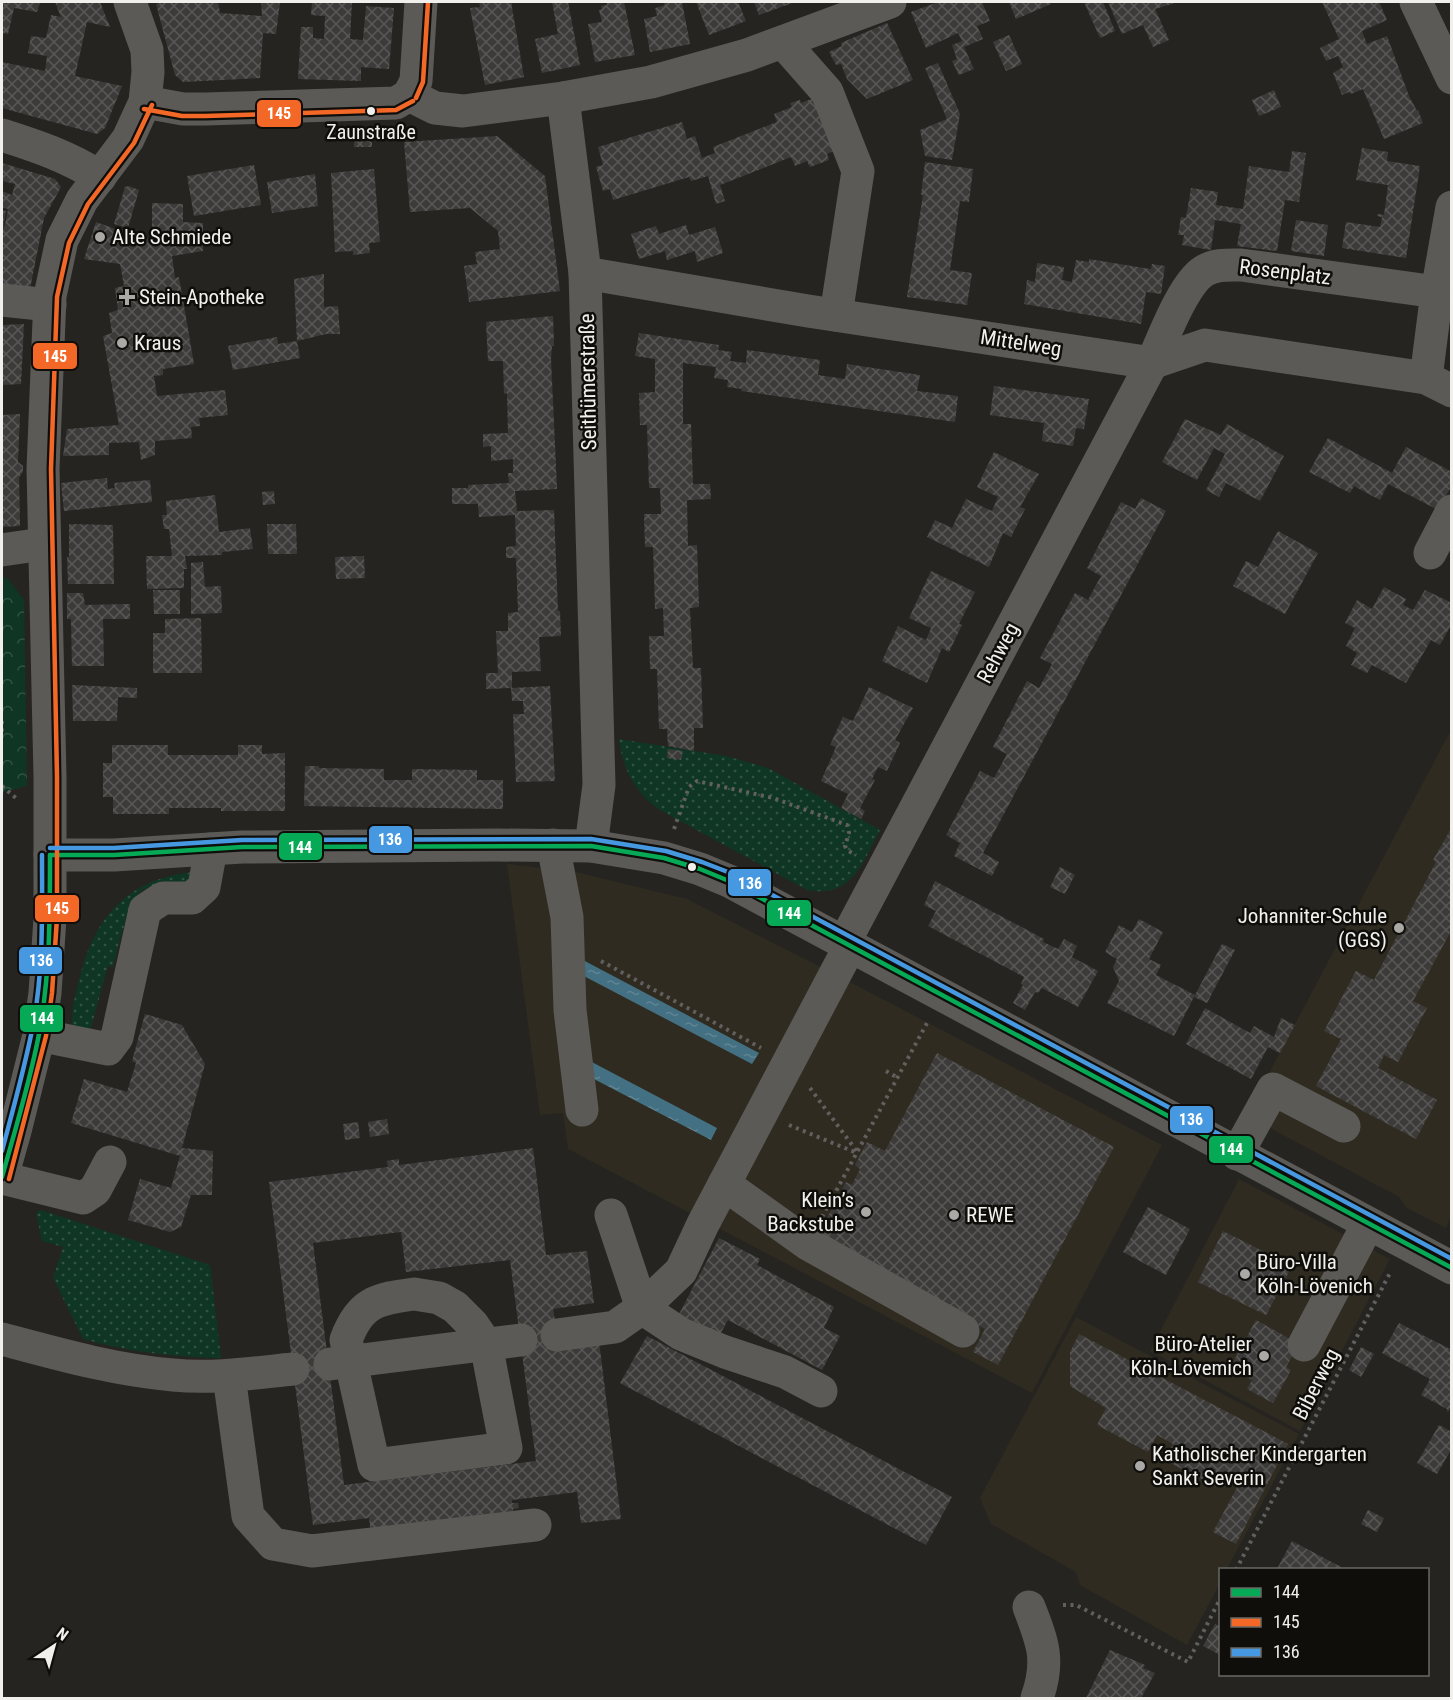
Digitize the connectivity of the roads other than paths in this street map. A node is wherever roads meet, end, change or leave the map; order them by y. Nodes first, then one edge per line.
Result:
1 (130, 2) edge
2 (421, 2) edge
3 (890, 2) edge
4 (1416, 2) edge
5 (783, 42) junction
6 (1452, 78) edge
7 (409, 95) junction
8 (563, 98) junction
9 (145, 102) junction
10 (2, 135) edge
11 (100, 177) junction
12 (1452, 207) edge
13 (585, 273) junction
14 (1437, 292) junction
15 (2, 300) edge
16 (50, 305) junction
17 (836, 315) junction
18 (1152, 363) junction
19 (1439, 385) edge
20 (1452, 511) edge
21 (43, 544) junction
22 (2, 550) edge
23 (1430, 553) dead end
24 (554, 845) junction
25 (591, 846) junction
26 (211, 849) junction
27 (50, 855) junction
28 (847, 944) junction
29 (39, 1035) junction
30 (582, 1110) dead end
31 (1344, 1126) dead end
32 (1237, 1154) junction
33 (110, 1162) dead end
34 (2, 1177) edge
35 (724, 1185) junction
36 (611, 1215) dead end
37 (1368, 1224) junction
38 (1452, 1268) edge
39 (642, 1308) junction
40 (963, 1331) dead end
41 (556, 1335) dead end
42 (2, 1339) edge
43 (520, 1340) dead end
44 (486, 1344) junction
45 (1305, 1345) dead end
46 (340, 1363) junction
47 (293, 1369) dead end
48 (229, 1376) junction
49 (821, 1391) dead end
50 (536, 1525) dead end
51 (1029, 1607) road end
52 (1037, 1698) edge

1 - 9 street
2 - 7 street
3 - 5 street
4 - 6 street
5 - 8 street
5 - 17 street
7 - 8 street
7 - 9 street
8 - 13 street, Seithümerstraße
9 - 11 street
10 - 11 street
11 - 16 street
12 - 14 street
13 - 17 street, Mittelweg
13 - 25 street, Seithümerstraße
14 - 18 street, Rosenplatz
14 - 19 street
15 - 16 street
16 - 21 street
17 - 18 street, Mittelweg
18 - 19 street, Mittelweg
18 - 28 street, Rehweg
20 - 23 street
21 - 22 street
21 - 27 street
24 - 25 street
24 - 26 street
24 - 30 street
25 - 28 street
26 - 27 street
26 - 29 street
27 - 29 street
28 - 32 street
28 - 35 street, Rehweg
29 - 34 street
31 - 32 street
32 - 37 street
33 - 34 street
35 - 39 street, Rehweg
35 - 40 street
36 - 39 street
37 - 38 street
37 - 45 street
39 - 41 street, Rehweg
39 - 49 street
42 - 48 street
43 - 44 street
44 - 46 street
44 - 46 street
44 - 46 street
47 - 48 street
48 - 50 street
51 - 52 street

